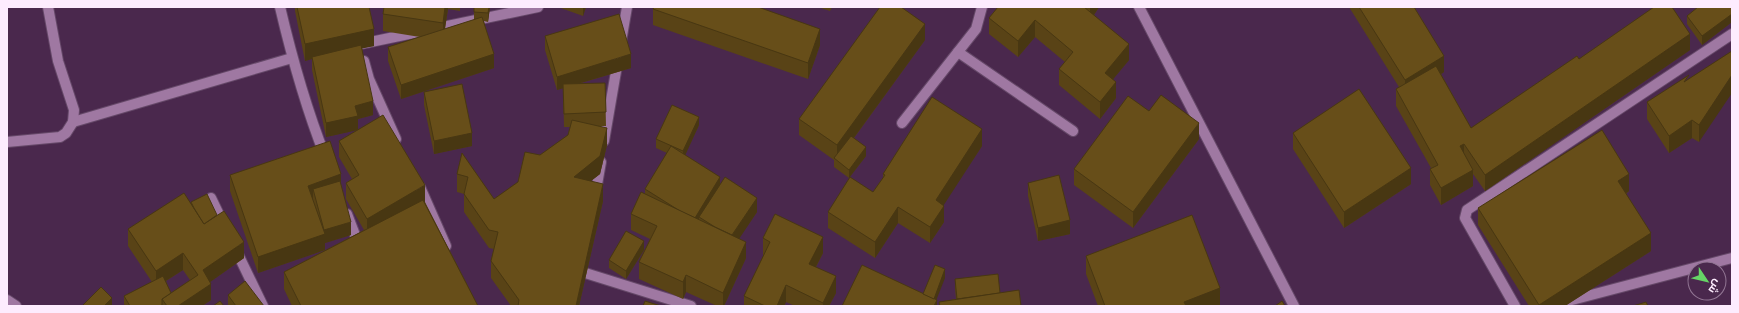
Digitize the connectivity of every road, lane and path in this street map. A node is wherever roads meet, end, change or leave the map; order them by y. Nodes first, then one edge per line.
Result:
1 (48, 7) edge
2 (280, 7) edge
3 (538, 7) edge
4 (628, 7) edge
5 (982, 7) edge
6 (1139, 7) edge
7 (359, 32) edge
8 (1732, 34) edge
9 (359, 44) junction
10 (958, 52) junction
11 (292, 58) junction
12 (73, 122) junction
13 (902, 123) dead end
14 (1073, 130) dead end
15 (7, 142) edge
16 (400, 148) edge
17 (327, 162) edge
18 (414, 175) edge
19 (211, 198) edge
20 (343, 206) edge
21 (593, 209) edge
22 (362, 256) edge
23 (451, 258) edge
24 (1732, 258) edge
25 (579, 285) edge
26 (7, 300) edge
27 (16, 306) edge
28 (263, 306) edge
29 (691, 306) edge
30 (1294, 306) edge
31 (1516, 306) edge
32 (1549, 306) edge

1 - 12 street
2 - 11 street
3 - 9 street
4 - 21 street
5 - 10 street
6 - 30 street
7 - 9 street
8 - 31 street
9 - 16 street
10 - 13 street
10 - 14 street
11 - 12 street
11 - 17 street
12 - 15 street
18 - 23 street
19 - 28 street
20 - 22 street
24 - 32 street
25 - 29 street
26 - 27 street

